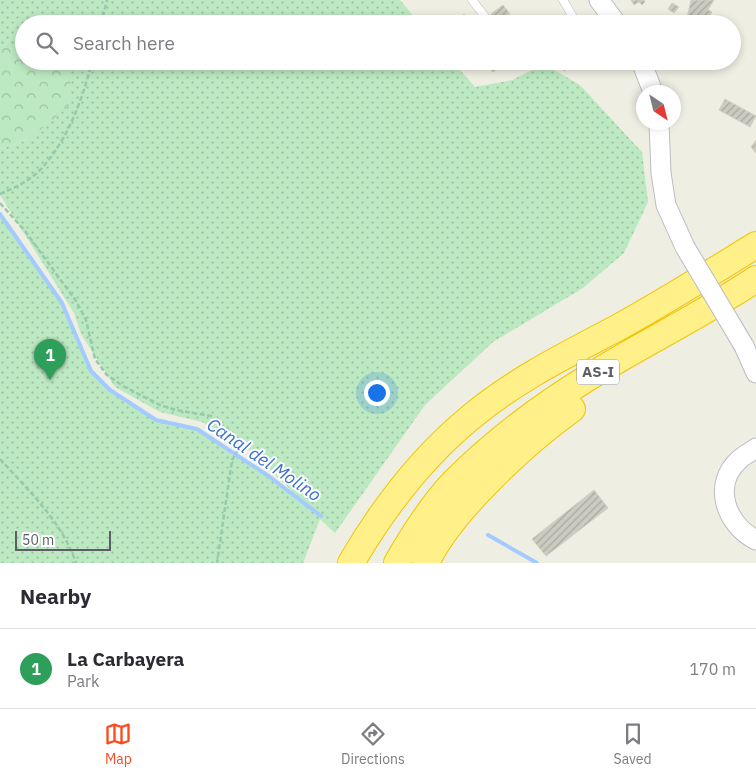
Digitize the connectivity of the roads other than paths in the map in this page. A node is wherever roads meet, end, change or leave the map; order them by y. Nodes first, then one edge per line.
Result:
1 (472, 0) edge
2 (563, 0) edge
3 (599, 0) edge
4 (484, 15) edge
5 (572, 15) edge
6 (610, 15) edge
7 (644, 70) edge
8 (650, 85) edge
9 (659, 130) edge
10 (756, 245) edge
11 (756, 279) edge
12 (756, 290) edge
13 (616, 328) junction
14 (756, 373) edge
15 (756, 448) edge
16 (756, 540) edge
17 (351, 563) edge
18 (369, 563) edge
19 (397, 563) edge
20 (426, 563) edge

1 - 4 lane
2 - 5 lane
3 - 6 street
7 - 8 street
9 - 14 street, bridge
10 - 13 highway, AS-I
11 - 19 highway, AS-I
12 - 20 highway
13 - 17 highway
13 - 18 highway, AS-I
15 - 16 street

